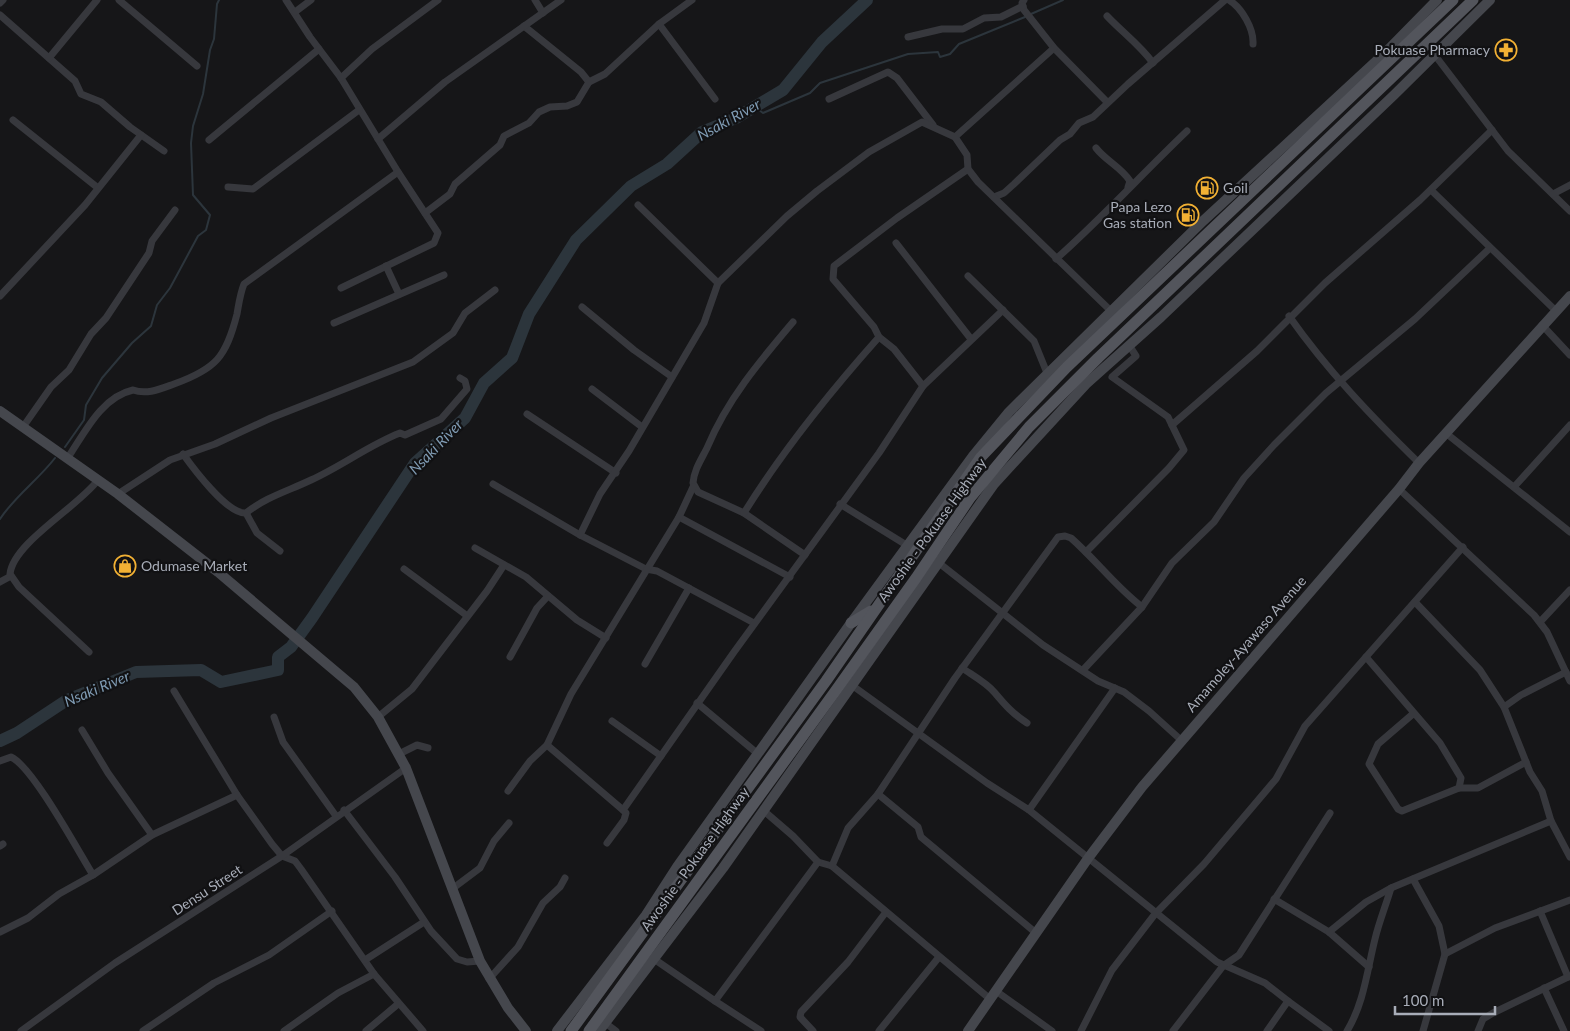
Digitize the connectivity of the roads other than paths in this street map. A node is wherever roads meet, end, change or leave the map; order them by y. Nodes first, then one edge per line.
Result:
1 (3, 0) edge
2 (97, 0) edge
3 (119, 0) edge
4 (286, 0) edge
5 (311, 0) edge
6 (438, 0) edge
7 (535, 0) edge
8 (561, 0) edge
9 (692, 0) edge
10 (1225, 0) edge
11 (1229, 0) edge
12 (1437, 0) edge
13 (1454, 0) edge
14 (1473, 0) edge
15 (1490, 0) edge
16 (1023, 2) edge
17 (0, 4) edge
18 (295, 12) junction
19 (542, 13) junction
20 (0, 15) edge
21 (1107, 16) dead end
22 (659, 24) junction
23 (524, 26) junction
24 (908, 37) dead end
25 (1253, 44) dead end
26 (1054, 48) junction
27 (319, 49) junction
28 (1434, 54) junction
29 (49, 58) junction
30 (1153, 62) junction
31 (197, 66) dead end
32 (341, 78) junction
33 (589, 82) junction
34 (715, 99) dead end
35 (829, 99) dead end
36 (1348, 99) junction
37 (1106, 102) junction
38 (359, 110) junction
39 (1357, 112) junction
40 (14, 120) dead end
41 (934, 126) junction
42 (1492, 130) junction
43 (1187, 131) dead end
44 (141, 135) junction
45 (955, 138) junction
46 (378, 139) junction
47 (208, 140) dead end
48 (1096, 148) dead end
49 (164, 151) dead end
50 (968, 169) junction
51 (398, 172) junction
52 (1570, 185) edge
53 (228, 187) dead end
54 (1128, 187) junction
55 (98, 188) junction
56 (1431, 190) junction
57 (1553, 194) junction
58 (994, 198) junction
59 (638, 205) dead end
60 (175, 210) dead end
61 (1570, 212) edge
62 (424, 213) junction
63 (896, 243) dead end
64 (1490, 248) junction
65 (1056, 259) junction
66 (386, 266) junction
67 (444, 275) dead end
68 (968, 276) dead end
69 (718, 283) junction
70 (341, 288) dead end
71 (495, 290) dead end
72 (399, 294) junction
73 (0, 296) edge
74 (1570, 296) edge
75 (582, 307) dead end
76 (1003, 310) junction
77 (1555, 310) junction
78 (1112, 312) junction
79 (1290, 316) junction
80 (793, 322) dead end
81 (334, 323) dead end
82 (1542, 325) junction
83 (879, 337) junction
84 (971, 339) junction
85 (1092, 344) junction
86 (1129, 345) junction
87 (1570, 355) edge
88 (1098, 358) junction
89 (1047, 373) junction
90 (672, 377) junction
91 (460, 378) dead end
92 (1341, 381) junction
93 (922, 386) junction
94 (592, 388) dead end
95 (0, 411) edge
96 (527, 414) dead end
97 (1172, 425) junction
98 (1570, 425) edge
99 (642, 426) junction
100 (24, 427) junction
101 (1446, 434) junction
102 (183, 454) junction
103 (67, 459) junction
104 (1419, 462) junction
105 (616, 473) junction
106 (98, 480) junction
107 (493, 484) dead end
108 (693, 486) junction
109 (1514, 487) junction
110 (1399, 489) junction
111 (118, 494) junction
112 (840, 504) junction
113 (246, 513) junction
114 (744, 513) junction
115 (679, 517) junction
116 (1570, 531) edge
117 (580, 535) junction
118 (908, 546) junction
119 (1463, 547) junction
120 (475, 548) dead end
121 (280, 551) dead end
122 (1086, 552) junction
123 (805, 555) junction
124 (940, 563) junction
125 (504, 565) junction
126 (404, 569) dead end
127 (646, 569) junction
128 (11, 576) junction
129 (790, 577) junction
130 (0, 582) edge
131 (689, 588) junction
132 (1570, 590) edge
133 (548, 596) junction
134 (1415, 602) junction
135 (1142, 606) junction
136 (874, 609) junction
137 (1002, 614) junction
138 (466, 615) junction
139 (1540, 622) junction
140 (754, 623) junction
141 (851, 623) junction
142 (606, 638) junction
143 (89, 652) dead end
144 (510, 657) dead end
145 (1366, 657) junction
146 (645, 664) dead end
147 (962, 668) junction
148 (1083, 670) junction
149 (1566, 672) junction
150 (1570, 681) edge
151 (853, 686) junction
152 (1115, 688) junction
153 (174, 691) dead end
154 (697, 703) junction
155 (1504, 707) junction
156 (1414, 713) junction
157 (378, 717) junction
158 (274, 718) dead end
159 (612, 721) dead end
160 (1027, 723) dead end
161 (82, 730) dead end
162 (920, 733) junction
163 (1181, 740) junction
164 (547, 745) junction
165 (428, 748) dead end
166 (399, 754) junction
167 (758, 754) junction
168 (661, 756) junction
169 (0, 762) edge
170 (1526, 762) junction
171 (406, 768) junction
172 (1458, 788) junction
173 (508, 791) dead end
174 (878, 794) junction
175 (237, 795) junction
176 (344, 810) junction
177 (623, 810) junction
178 (1029, 810) junction
179 (764, 811) junction
180 (1330, 813) dead end
181 (336, 816) junction
182 (1551, 821) junction
183 (510, 823) dead end
184 (152, 835) junction
185 (607, 843) dead end
186 (282, 856) junction
187 (1089, 857) junction
188 (1570, 857) edge
189 (818, 862) junction
190 (832, 866) junction
191 (93, 875) junction
192 (565, 878) dead end
193 (1413, 879) junction
194 (1391, 888) junction
195 (452, 889) junction
196 (1274, 899) junction
197 (1570, 900) edge
198 (332, 910) junction
199 (1540, 910) junction
200 (886, 912) junction
201 (1155, 914) junction
202 (424, 922) junction
203 (0, 932) edge
204 (1328, 932) junction
205 (1036, 933) junction
206 (1445, 954) junction
207 (649, 957) junction
208 (939, 957) junction
209 (365, 960) junction
210 (480, 961) junction
211 (1223, 966) junction
212 (1369, 967) junction
213 (643, 973) joint
214 (374, 974) junction
215 (1569, 977) edge
216 (489, 979) junction
217 (1544, 988) junction
218 (993, 995) junction
219 (715, 1001) junction
220 (1288, 1001) junction
221 (398, 1004) junction
222 (602, 1027) edge
223 (27, 1030) edge
224 (143, 1031) edge
225 (284, 1031) edge
226 (366, 1031) edge
227 (423, 1031) edge
228 (526, 1031) edge
229 (557, 1031) edge
230 (571, 1031) edge
231 (588, 1031) edge
232 (616, 1031) edge
233 (761, 1031) edge
234 (813, 1031) edge
235 (879, 1031) edge
236 (968, 1031) edge
237 (1052, 1031) edge
238 (1081, 1031) edge
239 (1173, 1031) edge
240 (1267, 1031) edge
241 (1329, 1031) edge
242 (1347, 1031) edge
243 (1423, 1031) edge
244 (1478, 1031) edge
245 (1564, 1031) edge

1 - 17 street
2 - 29 street
3 - 31 street
4 - 18 street
5 - 18 street
6 - 32 street
7 - 19 street
8 - 19 street
9 - 22 street
10 - 30 street
11 - 25 street
12 - 78 street
13 - 36 main road, Awoshie - Pokuase Highway
14 - 39 main road, Awoshie - Pokuase Highway
15 - 28 street
16 - 24 street
16 - 26 street
18 - 27 street
19 - 23 street
20 - 29 street
21 - 30 street
22 - 33 street
22 - 34 street
23 - 33 street
23 - 46 street
26 - 37 street
26 - 45 street
27 - 32 street
27 - 47 street
28 - 42 street
28 - 86 street
29 - 44 street
30 - 37 street
32 - 38 street
33 - 62 street
35 - 41 street
36 - 39 main road
36 - 85 main road, Awoshie - Pokuase Highway
37 - 58 street
38 - 46 street
38 - 53 street
39 - 88 main road, Awoshie - Pokuase Highway
40 - 55 street
41 - 45 street
41 - 69 street
42 - 56 street
42 - 57 street
43 - 54 street
44 - 49 street
44 - 55 street
45 - 50 street
46 - 51 street
48 - 54 street
50 - 58 street
50 - 83 street
51 - 62 street
51 - 103 street
52 - 57 street
54 - 65 street
55 - 73 street
56 - 64 street
56 - 79 street
57 - 61 street
58 - 65 street
59 - 69 street
60 - 100 street
62 - 66 street
63 - 84 street
64 - 77 street
64 - 92 street
65 - 78 street
66 - 70 street
66 - 72 street
67 - 72 street
68 - 76 street
69 - 90 street
71 - 102 street
72 - 81 street
74 - 77 street, Amamoley-Ayawaso Avenue
75 - 90 street
76 - 84 street
76 - 89 street
77 - 82 street, Amamoley-Ayawaso Avenue
78 - 89 street
79 - 92 street
79 - 97 street
80 - 108 street
82 - 87 street
82 - 101 street, Amamoley-Ayawaso Avenue
83 - 93 street
83 - 114 street
84 - 93 street
85 - 88 main road
85 - 136 main road, Awoshie - Pokuase Highway
86 - 97 street
86 - 124 street
88 - 207 main road, Awoshie - Pokuase Highway
89 - 118 street
90 - 99 street
91 - 113 street
92 - 104 street
92 - 135 street
93 - 112 street
94 - 99 street
95 - 100 street
96 - 105 street
97 - 122 street
98 - 109 street
99 - 105 street
100 - 103 street
101 - 104 street, Amamoley-Ayawaso Avenue
101 - 109 street
102 - 111 street
102 - 113 street
103 - 106 street
104 - 110 street, Amamoley-Ayawaso Avenue
105 - 117 street
106 - 111 street
106 - 128 street
107 - 117 street
108 - 114 street
108 - 115 street
109 - 116 street
110 - 119 street
110 - 163 street, Amamoley-Ayawaso Avenue
111 - 157 street
112 - 118 street
112 - 123 street
113 - 121 street
114 - 123 street
115 - 127 street
115 - 129 street
117 - 127 street
118 - 141 street
119 - 134 street
119 - 139 street
120 - 125 street
122 - 135 street
122 - 137 street
123 - 129 street
124 - 137 street
124 - 151 street
125 - 133 street
125 - 138 street
126 - 138 street
127 - 131 street
127 - 142 street
128 - 130 street
128 - 143 street
129 - 140 street
131 - 140 street
131 - 146 street
132 - 139 street
133 - 142 street
133 - 144 street
134 - 145 street
134 - 155 street
135 - 148 street
136 - 141 main road
136 - 230 main road, Awoshie - Pokuase Highway
137 - 147 street
137 - 148 street
138 - 157 street
139 - 149 street
140 - 154 street
141 - 167 street
142 - 164 street
145 - 156 street
145 - 201 street
147 - 160 street
147 - 162 street
148 - 152 street
149 - 150 street
149 - 155 street
151 - 162 street
151 - 179 street
152 - 163 street
152 - 178 street
153 - 175 street
154 - 167 street
154 - 168 street
155 - 170 street
156 - 172 street
156 - 172 street
157 - 166 street
158 - 181 street
159 - 168 street
161 - 184 street
162 - 174 street
162 - 178 street
163 - 187 street, Amamoley-Ayawaso Avenue
164 - 173 street
164 - 177 street
165 - 166 street
166 - 171 street
167 - 229 street
168 - 177 street
169 - 191 street
170 - 172 street
170 - 182 street
171 - 176 street, Densu Street
171 - 195 street
174 - 190 street
174 - 205 street
175 - 184 street
175 - 186 street
176 - 181 street, Densu Street
176 - 202 street
177 - 185 street
178 - 187 street
179 - 189 street
179 - 207 street
180 - 196 street
181 - 186 street, Densu Street
182 - 188 street
182 - 193 street
183 - 195 street
184 - 191 street
186 - 198 street
186 - 223 street, Densu Street
187 - 201 street
187 - 205 street, Amamoley-Ayawaso Avenue
189 - 190 street
189 - 219 street
190 - 200 street
191 - 203 street
192 - 216 street
193 - 194 street
193 - 206 street
194 - 204 street
194 - 212 street
195 - 210 street
196 - 204 street
196 - 211 street
197 - 199 street
198 - 209 street
198 - 224 street
199 - 206 street
199 - 215 street
200 - 208 street
200 - 234 street
201 - 211 street
201 - 238 street
202 - 209 street
202 - 210 street
204 - 212 street
205 - 218 street, Amamoley-Ayawaso Avenue
206 - 243 street
207 - 213 main road
207 - 219 street
207 - 231 main road, Awoshie - Pokuase Highway
208 - 218 street
208 - 235 street
209 - 214 street
210 - 216 street
211 - 220 street
211 - 239 street
212 - 242 street
213 - 222 street
214 - 221 street
214 - 225 street
215 - 217 street
216 - 228 street
217 - 244 street
217 - 245 street
218 - 236 street, Amamoley-Ayawaso Avenue
218 - 237 street
219 - 233 street
220 - 240 street
220 - 241 street
221 - 226 street
221 - 227 street
222 - 232 street

